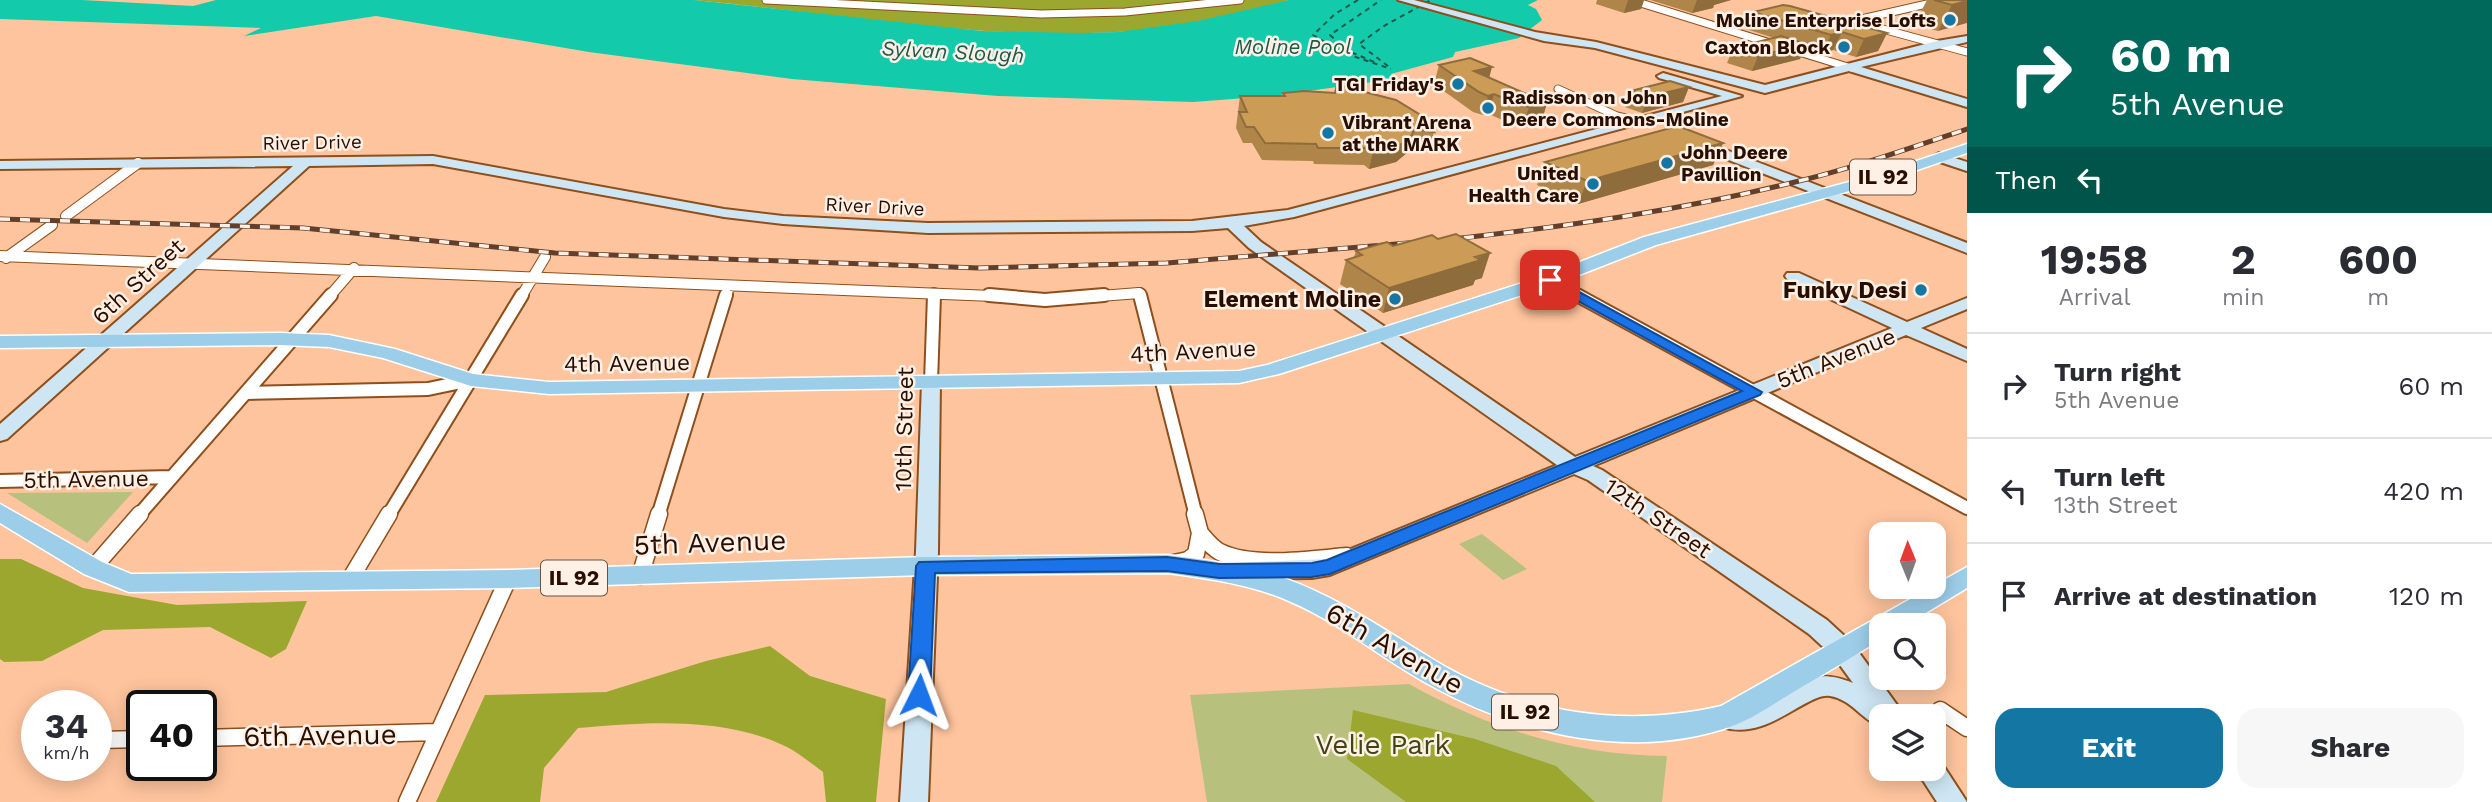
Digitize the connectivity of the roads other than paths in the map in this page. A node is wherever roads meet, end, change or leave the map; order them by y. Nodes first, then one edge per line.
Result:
1 (766, 0) edge
2 (936, 0) edge
3 (1240, 0) edge
4 (1403, 0) edge
5 (1944, 0) edge
6 (1634, 1) edge
7 (1931, 1) edge
8 (1956, 7) edge
9 (926, 9) junction
10 (1967, 32) edge
11 (1536, 34) junction
12 (1967, 39) edge
13 (1937, 44) junction
14 (1967, 52) edge
15 (1851, 68) junction
16 (1967, 103) edge
17 (1642, 122) junction
18 (1967, 148) edge
19 (1939, 157) junction
20 (306, 162) junction
21 (138, 163) junction
22 (0, 165) edge
23 (1967, 167) edge
24 (1826, 193) junction
25 (66, 216) dead end
26 (1232, 223) junction
27 (52, 225) dead end
28 (1967, 248) edge
29 (545, 257) dead end
30 (3, 258) edge
31 (194, 262) junction
32 (354, 268) junction
33 (1793, 276) dead end
34 (533, 277) junction
35 (1550, 280) junction
36 (729, 286) junction
37 (934, 294) junction
38 (1967, 303) edge
39 (1907, 329) junction
40 (1383, 335) junction
41 (294, 339) junction
42 (105, 341) junction
43 (0, 342) edge
44 (1967, 356) edge
45 (1161, 379) junction
46 (471, 380) junction
47 (931, 382) junction
48 (699, 386) junction
49 (1754, 392) junction
50 (246, 393) junction
51 (0, 435) edge
52 (1575, 467) junction
53 (171, 477) junction
54 (0, 481) edge
55 (1967, 508) edge
56 (0, 512) edge
57 (1200, 533) junction
58 (1354, 556) junction
59 (1167, 564) junction
60 (926, 566) junction
61 (93, 568) junction
62 (1219, 571) junction
63 (640, 576) junction
64 (1967, 576) edge
65 (508, 579) junction
66 (349, 581) junction
67 (1905, 613) edge
68 (1869, 634) edge
69 (1843, 650) junction
70 (1869, 704) edge
71 (1883, 704) edge
72 (1946, 714) edge
73 (1693, 725) junction
74 (1967, 728) edge
75 (438, 732) junction
76 (217, 738) edge
77 (1938, 781) edge
78 (407, 802) edge
79 (914, 802) edge
80 (1953, 802) edge

1 - 9 street
2 - 9 street
3 - 9 street
4 - 11 street
5 - 7 street
6 - 15 street
7 - 8 street
7 - 13 street
10 - 13 street
11 - 15 street
11 - 17 street, River Drive
12 - 13 street
13 - 14 street
13 - 15 street
15 - 16 street
17 - 17 street
17 - 24 street
17 - 26 street, River Drive
18 - 19 main road, 4th Avenue / IL 92
19 - 23 street
19 - 24 main road, 4th Avenue / IL 92
20 - 21 street, River Drive
20 - 26 street, River Drive
20 - 31 street, 6th Street
21 - 22 street, River Drive
21 - 25 street
24 - 28 street
24 - 35 main road, 4th Avenue / IL 92
26 - 40 street, 12th Street
27 - 30 street
29 - 34 street
30 - 31 street
31 - 32 street
31 - 42 street, 6th Street
32 - 34 street
32 - 41 street
33 - 39 street
34 - 36 street
34 - 46 street
35 - 40 main road, 4th Avenue / IL 92
35 - 49 street
36 - 37 street
36 - 48 street
37 - 45 street
37 - 47 street, 10th Street
38 - 39 street, 5th Avenue
39 - 44 street
39 - 49 street, 5th Avenue
40 - 45 main road, 4th Avenue / IL 92
40 - 52 street, 12th Street
41 - 42 main road, 4th Avenue / IL 92
41 - 46 main road, 4th Avenue / IL 92
41 - 50 street
42 - 43 main road, 4th Avenue / IL 92
42 - 51 street, 6th Street
45 - 47 main road, 4th Avenue / IL 92
45 - 57 street
46 - 48 main road, 4th Avenue / IL 92
46 - 50 street, 4th Avenue
46 - 66 street
47 - 48 main road, 4th Avenue / IL 92
47 - 60 street, 10th Street
48 - 63 street
49 - 52 street, 5th Avenue
49 - 55 street
50 - 53 street
52 - 58 street, 5th Avenue
52 - 69 street, 12th Street
53 - 54 street, 5th Avenue
53 - 61 street
56 - 61 main road, 5th Avenue / IL 92
57 - 58 street, 5th Avenue
57 - 59 street
58 - 62 street, 5th Avenue
59 - 60 main road, 5th Avenue / IL 92
59 - 62 main road, 5th Avenue / IL 92
60 - 63 main road, 5th Avenue / IL 92
60 - 79 street, 10th Street
61 - 66 main road, 5th Avenue / IL 92
62 - 73 main road, 6th Avenue / IL 92
63 - 65 main road, 5th Avenue / IL 92
64 - 67 main road, 6th Avenue / IL 92
65 - 66 main road, 5th Avenue / IL 92
65 - 75 street
68 - 69 main road, 6th Avenue / IL 92
69 - 71 street, 12th Street
69 - 73 main road, 6th Avenue / IL 92
70 - 73 street
72 - 74 street
75 - 76 street, 6th Avenue
75 - 78 street
77 - 80 street

